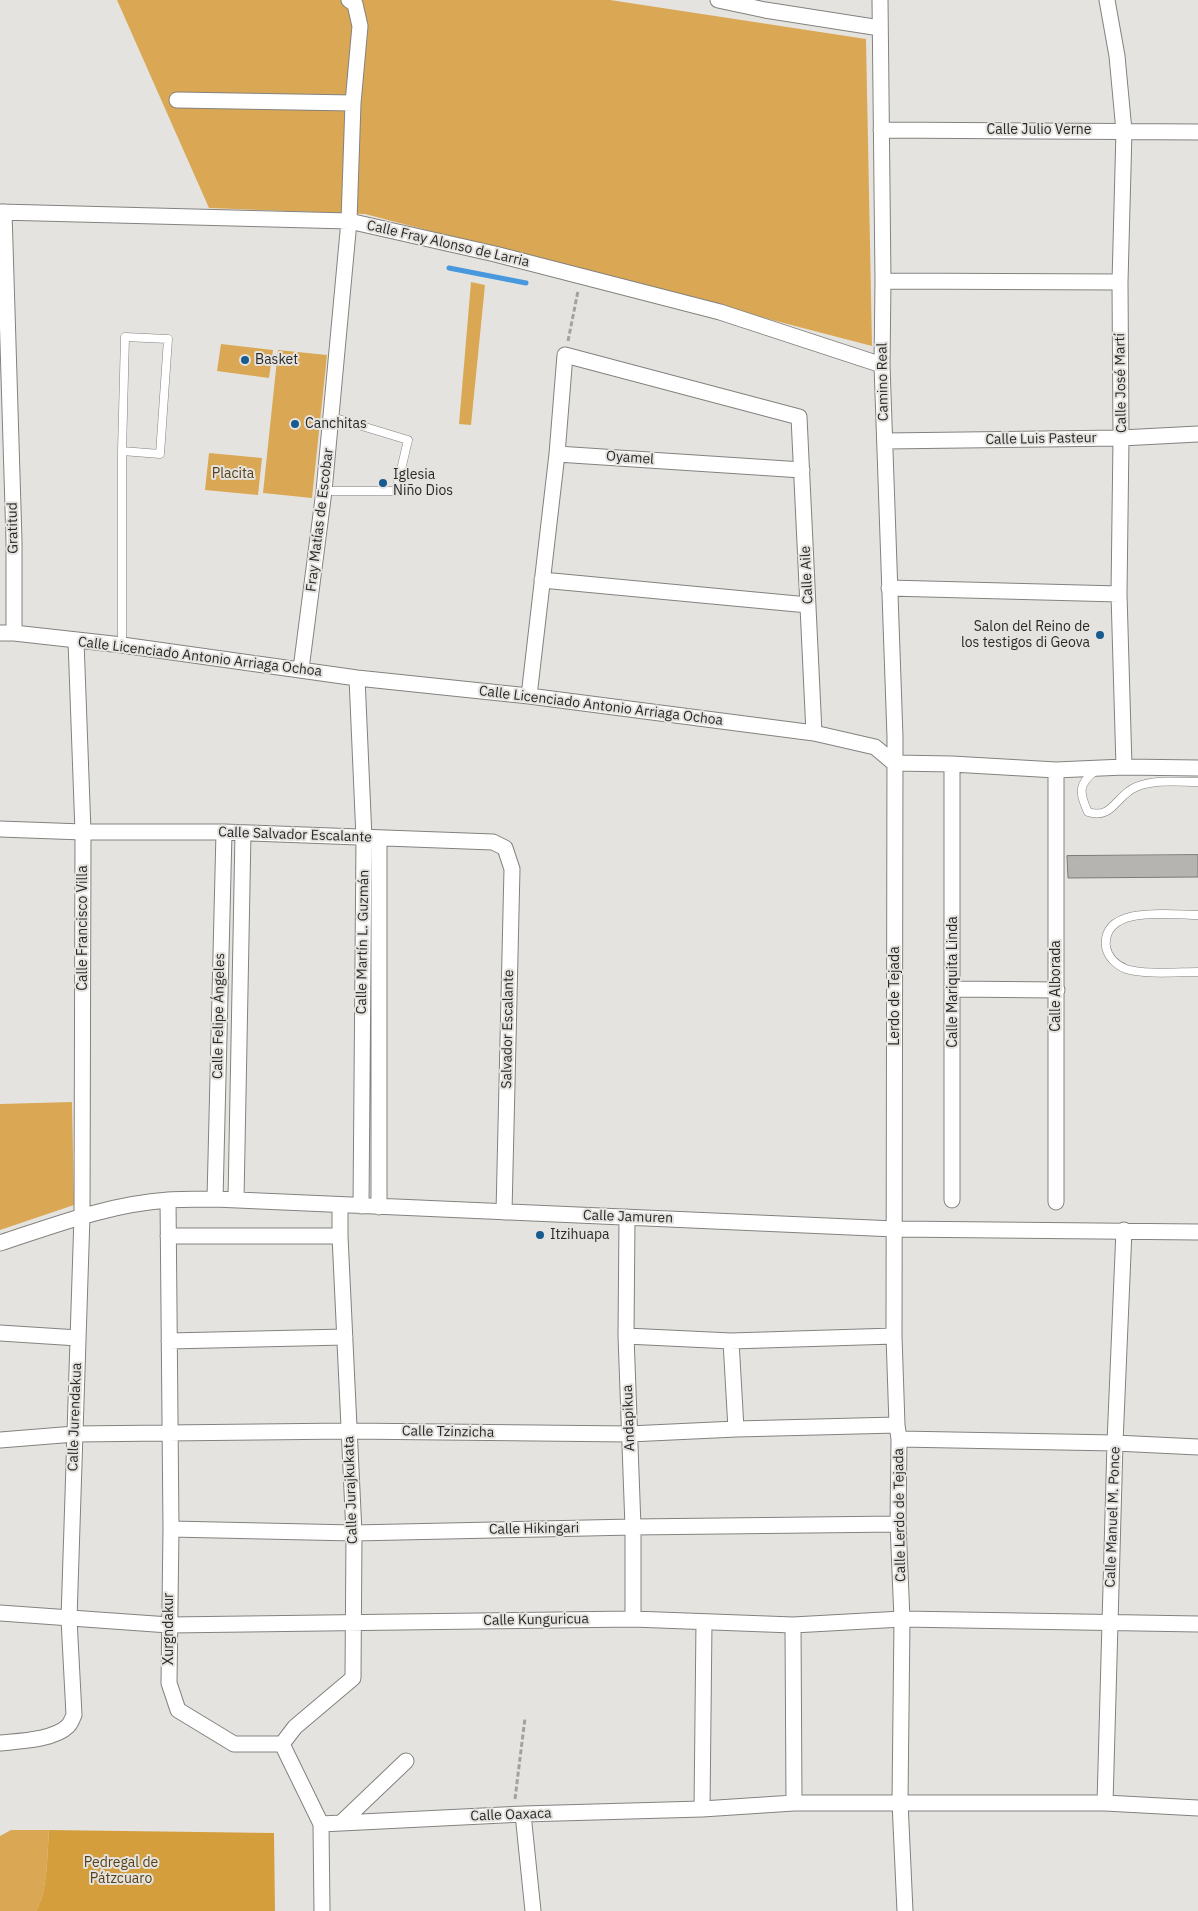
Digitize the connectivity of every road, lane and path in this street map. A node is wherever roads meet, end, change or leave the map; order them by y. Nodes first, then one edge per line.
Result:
1 (350, 0) edge
2 (718, 0) edge
3 (880, 0) edge
4 (1107, 0) edge
5 (765, 5) edge
6 (880, 28) junction
7 (177, 100) dead end
8 (353, 103) junction
9 (881, 130) junction
10 (1124, 131) junction
11 (1198, 132) edge
12 (2, 212) edge
13 (349, 221) junction
14 (581, 276) junction
15 (883, 281) junction
16 (1120, 282) junction
17 (3, 312) edge
18 (565, 355) junction
19 (882, 365) junction
20 (332, 417) junction
21 (6, 427) edge
22 (1198, 434) edge
23 (1121, 438) junction
24 (884, 441) junction
25 (122, 451) junction
26 (557, 454) junction
27 (802, 470) junction
28 (324, 491) junction
29 (7, 540) edge
30 (542, 580) junction
31 (889, 588) junction
32 (1119, 594) junction
33 (808, 605) junction
34 (7, 633) edge
35 (76, 641) junction
36 (122, 645) junction
37 (301, 669) junction
38 (357, 678) junction
39 (529, 696) junction
40 (814, 733) junction
41 (894, 764) junction
42 (952, 764) junction
43 (1124, 767) junction
44 (1098, 768) junction
45 (1198, 768) edge
46 (1056, 770) junction
47 (1198, 782) edge
48 (0, 829) edge
49 (83, 832) junction
50 (224, 832) junction
51 (243, 833) junction
52 (372, 838) junction
53 (505, 848) joint
54 (1198, 916) edge
55 (1198, 972) edge
56 (953, 989) junction
57 (1056, 990) junction
58 (362, 1021) junction
59 (380, 1023) junction
60 (219, 1024) junction
61 (239, 1025) junction
62 (214, 1199) junction
63 (236, 1199) junction
64 (168, 1200) junction
65 (952, 1200) dead end
66 (1056, 1202) dead end
67 (340, 1206) junction
68 (361, 1206) junction
69 (379, 1207) junction
70 (504, 1212) junction
71 (82, 1216) junction
72 (627, 1217) junction
73 (894, 1229) junction
74 (1124, 1230) junction
75 (1198, 1232) edge
76 (168, 1236) junction
77 (340, 1236) junction
78 (0, 1243) edge
79 (0, 1333) edge
80 (626, 1336) junction
81 (894, 1336) junction
82 (344, 1337) junction
83 (78, 1338) junction
84 (731, 1341) junction
85 (169, 1342) junction
86 (736, 1429) junction
87 (349, 1431) junction
88 (898, 1432) junction
89 (169, 1433) junction
90 (75, 1434) junction
91 (629, 1434) junction
92 (0, 1440) edge
93 (1115, 1442) junction
94 (1198, 1447) edge
95 (898, 1524) junction
96 (633, 1527) junction
97 (170, 1529) junction
98 (354, 1533) junction
99 (0, 1613) edge
100 (69, 1619) junction
101 (633, 1619) junction
102 (902, 1619) junction
103 (354, 1622) junction
104 (704, 1622) junction
105 (1110, 1624) junction
106 (1198, 1624) edge
107 (793, 1625) junction
108 (169, 1626) junction
109 (525, 1718) dead end
110 (0, 1743) edge
111 (282, 1744) junction
112 (406, 1761) dead end
113 (900, 1802) junction
114 (794, 1803) junction
115 (1105, 1803) junction
116 (1198, 1808) edge
117 (702, 1809) junction
118 (518, 1814) junction
119 (341, 1823) junction
120 (321, 1824) junction
121 (322, 1911) edge
122 (533, 1911) edge
123 (905, 1911) edge

1 - 8 street, Fray Matías de Escobar
2 - 5 street
3 - 6 street, Camino Real
4 - 10 street, Calle José Martí
5 - 6 street
6 - 9 street, Camino Real
7 - 8 street
8 - 13 street, Fray Matías de Escobar
9 - 10 street, Calle Julio Verne
9 - 15 street, Camino Real
10 - 11 street, Calle Julio Verne
10 - 16 street, Calle José Martí
12 - 13 street, Calle Fray Alonso de Larria
12 - 17 street, Gratitud
13 - 14 street, Calle Fray Alonso de Larria
13 - 20 street, Fray Matías de Escobar
14 - 18 path
14 - 19 street, Calle Fray Alonso de Larria
15 - 16 street
15 - 19 street, Camino Real
16 - 23 street, Calle José Martí
17 - 21 street, Gratitud
18 - 26 street
18 - 27 street, Calle Aile
19 - 24 street, Camino Real
20 - 28 street, Fray Matías de Escobar
20 - 28 lane
21 - 29 street, Gratitud
22 - 23 street, Calle Luis Pasteur
23 - 24 street, Calle Luis Pasteur
23 - 32 street, Calle José Martí
24 - 31 street, Camino Real
25 - 25 lane
25 - 36 lane
26 - 27 street, Oyamel
26 - 30 street
27 - 33 street, Calle Aile
28 - 37 street, Fray Matías de Escobar
29 - 34 street, Gratitud
30 - 33 street
30 - 39 street
31 - 32 street
31 - 41 street, Camino Real
32 - 43 street, Calle José Martí
33 - 40 street, Calle Aile
34 - 35 street, Calle Licenciado Antonio Arriaga Ochoa
35 - 36 street, Calle Licenciado Antonio Arriaga Ochoa
35 - 49 street, Calle Francisco Villa
36 - 37 street, Calle Licenciado Antonio Arriaga Ochoa
37 - 38 street, Calle Licenciado Antonio Arriaga Ochoa
38 - 39 street, Calle Licenciado Antonio Arriaga Ochoa
38 - 52 street, Calle Martín L. Guzmán
39 - 40 street, Calle Licenciado Antonio Arriaga Ochoa
40 - 41 street, Calle Licenciado Antonio Arriaga Ochoa
41 - 42 street
41 - 73 street, Lerdo de Tejada
42 - 46 street
42 - 56 street, Calle Mariquita Linda
43 - 44 street
43 - 45 street
44 - 46 street
44 - 47 lane
46 - 57 street, Calle Alborada
48 - 49 street, Calle Salvador Escalante
49 - 50 street, Calle Salvador Escalante
49 - 71 street, Calle Francisco Villa
50 - 51 street, Calle Salvador Escalante
50 - 60 street, Calle Felipe Ángeles
51 - 52 street, Calle Salvador Escalante
51 - 61 street, Calle Felipe Ángeles
52 - 53 street, Calle Salvador Escalante
52 - 58 street, Calle Martín L. Guzmán
52 - 59 street, Calle Martín L. Guzmán
53 - 70 street, Salvador Escalante
54 - 55 lane
56 - 57 street
56 - 65 street, Calle Mariquita Linda
57 - 66 street, Calle Alborada
58 - 59 street
58 - 68 street, Calle Martín L. Guzmán
59 - 69 street, Calle Martín L. Guzmán
60 - 61 street
60 - 62 street, Calle Felipe Ángeles
61 - 63 street, Calle Felipe Ángeles
62 - 63 street, Calle Jamuren
62 - 64 street, Calle Jamuren
63 - 67 street, Calle Jamuren
64 - 71 street, Calle Jamuren
64 - 76 street, Xurgndakur
67 - 68 street, Calle Jamuren
67 - 77 street, Calle Jurajkukata
68 - 69 street, Calle Jamuren
69 - 70 street, Calle Jamuren
70 - 72 street, Calle Jamuren
71 - 78 street, Calle Jamuren
71 - 83 street, Calle Jurendakua
72 - 73 street, Calle Jamuren
72 - 80 street, Andapikua
73 - 74 street, Calle Jamuren
73 - 81 street, Calle Lerdo de Tejada
74 - 75 street, Calle Jamuren
74 - 93 street, Calle Manuel M. Ponce
76 - 77 street
76 - 85 street, Xurgndakur
77 - 82 street, Calle Jurajkukata
79 - 83 street
80 - 84 street
80 - 91 street, Andapikua
81 - 84 street
81 - 88 street, Calle Lerdo de Tejada
82 - 85 street
82 - 87 street, Calle Jurajkukata
83 - 90 street, Calle Jurendakua
84 - 86 street
85 - 89 street, Xurgndakur
86 - 88 street, Calle Tzinzicha
86 - 91 street, Calle Tzinzicha
87 - 89 street, Calle Tzinzicha
87 - 91 street, Calle Tzinzicha
87 - 98 street, Calle Jurajkukata
88 - 93 street, Calle Tzinzicha
88 - 95 street, Calle Lerdo de Tejada
89 - 90 street, Calle Tzinzicha
89 - 97 street, Xurgndakur
90 - 92 street, Calle Tzinzicha
90 - 100 street, Calle Jurendakua
91 - 96 street, Andapikua
93 - 94 street, Calle Tzinzicha
93 - 105 street, Calle Manuel M. Ponce
95 - 96 street, Calle Hikingari
95 - 102 street, Calle Lerdo de Tejada
96 - 98 street, Calle Hikingari
96 - 101 street, Andapikua
97 - 98 street, Calle Hikingari
97 - 108 street, Xurgndakur
98 - 103 street, Calle Jurajkukata
99 - 100 street, Calle Kunguricua
100 - 108 street, Calle Kunguricua
100 - 110 street, Calle Jurendakua
101 - 103 street, Calle Kunguricua
101 - 104 street, Calle Kunguricua
102 - 105 street, Calle Kunguricua
102 - 107 street, Calle Kunguricua
102 - 113 street, Calle Lerdo de Tejada
103 - 108 street, Calle Kunguricua
103 - 111 street, Calle Jurajkukata
104 - 107 street, Calle Kunguricua
104 - 117 street
105 - 106 street, Calle Kunguricua
105 - 115 street, Calle Manuel M. Ponce
107 - 114 street
108 - 111 street, Xurgndakur
109 - 118 path
111 - 120 street
112 - 119 street
113 - 114 street, Calle Oaxaca
113 - 115 street, Calle Oaxaca
113 - 123 street, Calle Lerdo de Tejada
114 - 117 street, Calle Oaxaca
115 - 116 street, Calle Oaxaca
117 - 118 street, Calle Oaxaca
118 - 119 street, Calle Oaxaca
118 - 122 street
119 - 120 street, Calle Oaxaca
120 - 121 street

